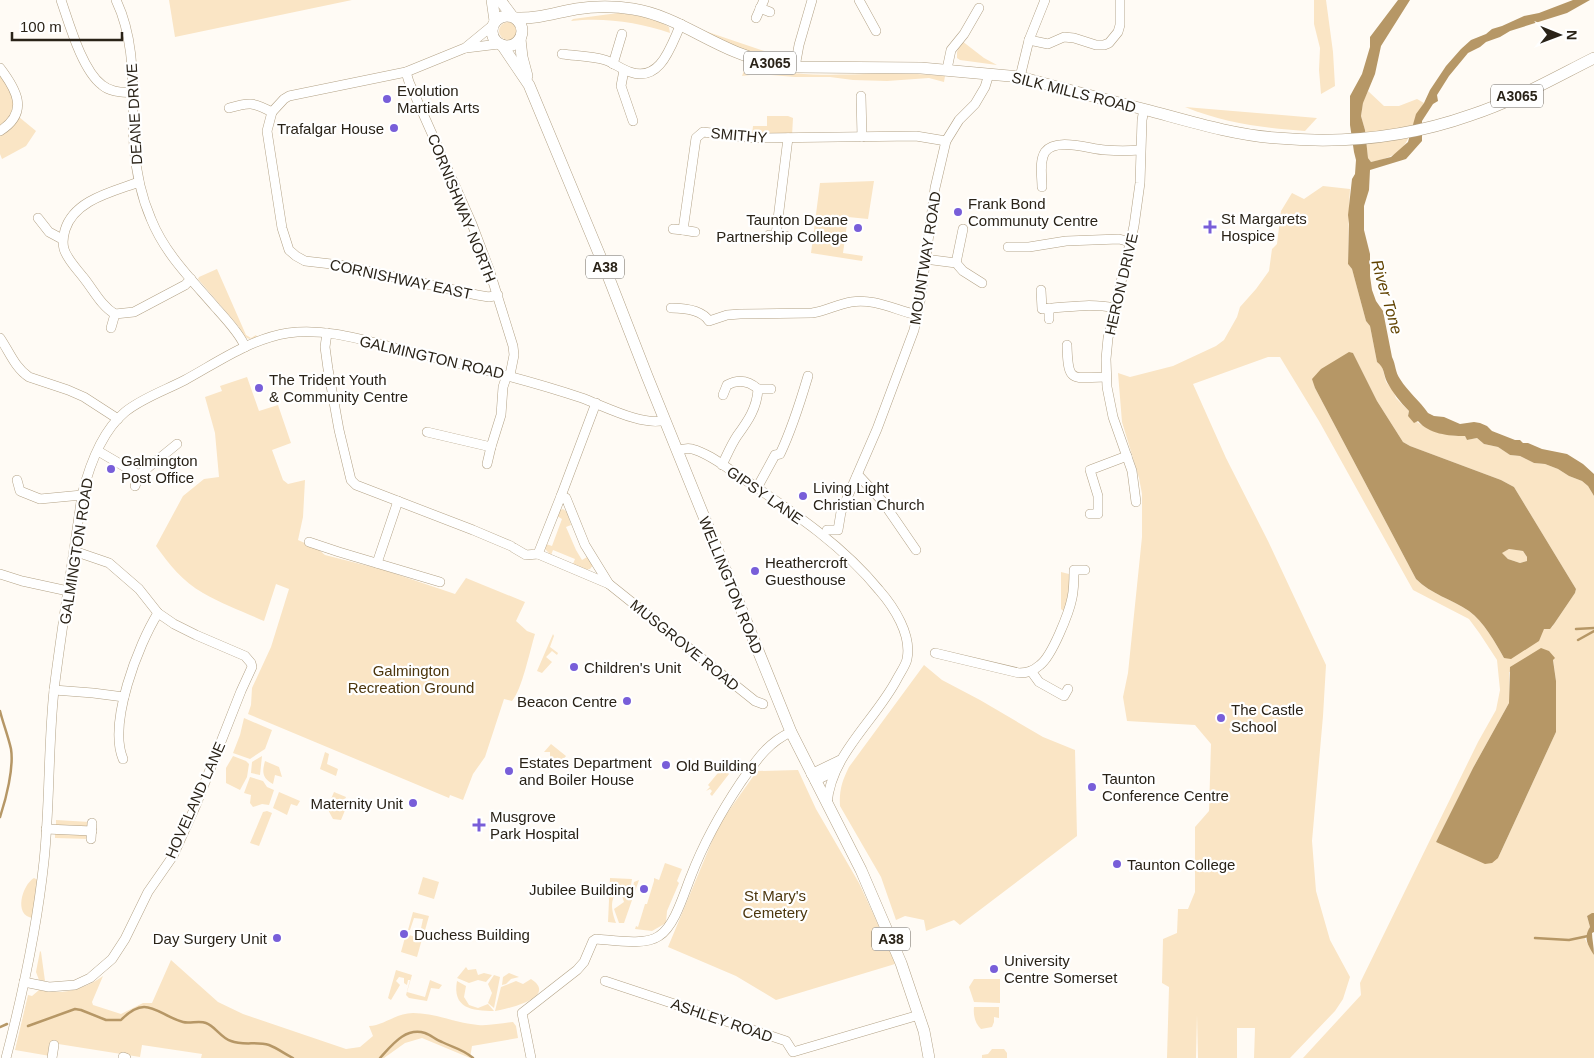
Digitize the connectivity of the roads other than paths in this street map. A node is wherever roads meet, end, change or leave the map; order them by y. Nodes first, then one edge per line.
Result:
1 (61, 0) edge
2 (116, 0) edge
3 (492, 0) edge
4 (500, 0) edge
5 (812, 0) edge
6 (859, 0) edge
7 (1045, 0) edge
8 (1120, 0) edge
9 (604, 4) edge
10 (762, 4) edge
11 (978, 8) dead end
12 (770, 12) dead end
13 (879, 16) dead end
14 (514, 17) junction
15 (548, 17) junction
16 (756, 18) dead end
17 (870, 21) junction
18 (494, 23) junction
19 (681, 24) junction
20 (876, 31) dead end
21 (521, 38) junction
22 (618, 39) dead end
23 (1029, 40) junction
24 (500, 45) junction
25 (466, 48) junction
26 (1594, 58) edge
27 (613, 64) junction
28 (570, 65) dead end
29 (795, 67) junction
30 (0, 68) edge
31 (947, 69) junction
32 (624, 70) junction
33 (406, 72) junction
34 (989, 74) junction
35 (1020, 77) junction
36 (529, 85) junction
37 (132, 93) junction
38 (861, 96) dead end
39 (229, 108) dead end
40 (1144, 110) junction
41 (272, 112) junction
42 (633, 115) dead end
43 (0, 131) edge
44 (862, 137) junction
45 (788, 138) junction
46 (946, 141) junction
47 (1140, 150) junction
48 (138, 182) junction
49 (1042, 187) dead end
50 (38, 218) dead end
51 (673, 229) dead end
52 (683, 230) junction
53 (963, 230) dead end
54 (696, 232) dead end
55 (777, 235) dead end
56 (62, 239) junction
57 (1130, 242) junction
58 (1008, 247) dead end
59 (925, 258) junction
60 (956, 263) junction
61 (191, 279) junction
62 (982, 283) dead end
63 (1041, 290) dead end
64 (498, 295) junction
65 (671, 308) dead end
66 (1048, 308) junction
67 (1115, 308) junction
68 (115, 314) junction
69 (917, 315) junction
70 (1049, 319) dead end
71 (111, 328) dead end
72 (327, 333) junction
73 (0, 338) edge
74 (1067, 345) dead end
75 (245, 347) junction
76 (509, 375) junction
77 (808, 376) dead end
78 (1106, 377) junction
79 (758, 389) junction
80 (771, 389) dead end
81 (723, 395) dead end
82 (596, 403) junction
83 (118, 419) junction
84 (665, 420) junction
85 (427, 432) dead end
86 (491, 447) junction
87 (174, 449) dead end
88 (98, 451) junction
89 (677, 451) junction
90 (1127, 456) junction
91 (487, 464) dead end
92 (722, 464) junction
93 (139, 475) junction
94 (857, 476) junction
95 (17, 480) dead end
96 (135, 486) dead end
97 (757, 488) junction
98 (82, 495) junction
99 (561, 496) junction
100 (398, 501) junction
101 (1136, 502) dead end
102 (1098, 514) dead end
103 (827, 530) dead end
104 (316, 541) dead end
105 (916, 550) dead end
106 (74, 551) junction
107 (538, 554) junction
108 (377, 563) junction
109 (1086, 570) dead end
110 (0, 574) edge
111 (440, 582) dead end
112 (609, 584) junction
113 (68, 590) junction
114 (158, 613) junction
115 (935, 653) dead end
116 (1031, 671) junction
117 (1068, 689) dead end
118 (54, 690) junction
119 (124, 697) junction
120 (763, 704) dead end
121 (791, 732) junction
122 (843, 758) junction
123 (123, 759) dead end
124 (835, 771) junction
125 (813, 777) junction
126 (827, 804) junction
127 (46, 829) junction
128 (92, 831) dead end
129 (24, 982) junction
130 (606, 982) dead end
131 (919, 1015) junction
132 (54, 1044) dead end
133 (793, 1052) junction
134 (5, 1054) edge
135 (52, 1058) edge
136 (531, 1058) edge
137 (785, 1058) edge
138 (929, 1058) edge

1 - 37 street
2 - 37 street, DEANE DRIVE
3 - 18 main road, A38
4 - 14 main road, A38
5 - 29 street
6 - 17 street
7 - 23 street
8 - 23 street
9 - 15 main road, SILK MILLS ROAD / A3065
9 - 19 main road, SILK MILLS ROAD / A3065
10 - 12 street
10 - 16 street
11 - 31 street
13 - 17 street
14 - 15 main road, SILK MILLS ROAD / A3065
14 - 18 main road
14 - 21 main road, A38
15 - 21 main road, SILK MILLS ROAD / A3065
17 - 20 street
18 - 24 main road, A38
18 - 25 street
19 - 29 main road, SILK MILLS ROAD / A3065
19 - 32 street
21 - 24 main road
21 - 36 main road, A38
22 - 27 street
23 - 35 street
24 - 25 street
24 - 36 main road, A38
25 - 33 street
26 - 40 main road, SILK MILLS ROAD / A3065
27 - 28 street
27 - 32 street
29 - 31 main road, SILK MILLS ROAD / A3065
30 - 43 street
31 - 34 main road, SILK MILLS ROAD / A3065
32 - 42 street
33 - 41 street
33 - 64 street, CORNISHWAY NORTH
34 - 35 main road, SILK MILLS ROAD / A3065
34 - 46 street, MOUNTWAY ROAD
35 - 40 main road, SILK MILLS ROAD / A3065
36 - 84 main road, A38
37 - 48 street, DEANE DRIVE
38 - 44 street
39 - 41 street
40 - 47 street, HERON DRIVE
41 - 64 street, CORNISHWAY EAST
44 - 45 street, SMITHY
44 - 46 street, SMITHY
45 - 52 street, SMITHY
45 - 55 street, SMITHY
46 - 59 street, MOUNTWAY ROAD
47 - 49 street
47 - 57 street, HERON DRIVE
48 - 56 street
48 - 61 street, DEANE DRIVE
50 - 56 street
51 - 52 street
52 - 54 street
53 - 60 street
56 - 68 street
57 - 58 street
57 - 67 street, HERON DRIVE
59 - 60 street
59 - 69 street, MOUNTWAY ROAD
60 - 62 street
61 - 68 street
61 - 75 street, DEANE DRIVE
63 - 66 street
64 - 76 street, CORNISHWAY NORTH
65 - 69 street
66 - 67 street
66 - 70 street
67 - 78 street, HERON DRIVE
68 - 71 street
69 - 94 street, MOUNTWAY ROAD
72 - 75 street, GALMINGTON ROAD
72 - 76 street, GALMINGTON ROAD
72 - 100 street, MUSGROVE ROAD
73 - 83 street
74 - 78 street
75 - 83 street, GALMINGTON ROAD
76 - 82 street, GALMINGTON ROAD
76 - 86 street, CORNISHWAY NORTH
77 - 97 street
78 - 90 street, HERON DRIVE
79 - 80 street
79 - 81 street
79 - 92 street
82 - 84 street, GALMINGTON ROAD
82 - 99 street
83 - 88 street, GALMINGTON ROAD
84 - 89 main road, A38
85 - 86 street
86 - 91 street, CORNISHWAY NORTH
87 - 93 street
88 - 93 street
88 - 98 street, GALMINGTON ROAD
89 - 92 street, GIPSY LANE
89 - 121 main road, WELLINGTON ROAD / A38
90 - 101 street, HERON DRIVE
90 - 102 street
92 - 97 street, GIPSY LANE
93 - 96 street
94 - 103 street, MOUNTWAY ROAD
94 - 105 street
95 - 98 street
97 - 122 street, GIPSY LANE
98 - 106 street, GALMINGTON ROAD
99 - 107 street
99 - 112 street, MUSGROVE ROAD
100 - 107 street, MUSGROVE ROAD
100 - 108 street
104 - 108 street
106 - 113 street, GALMINGTON ROAD
106 - 114 street
107 - 112 street, MUSGROVE ROAD
108 - 111 street
109 - 116 street
110 - 113 street
112 - 120 street, MUSGROVE ROAD
113 - 118 street, GALMINGTON ROAD
114 - 119 street
114 - 129 street, HOVELAND LANE
115 - 116 street
116 - 117 street
118 - 119 street
118 - 127 street, GALMINGTON ROAD
119 - 123 street
121 - 125 main road, A38
121 - 136 street
122 - 124 street
122 - 125 street
124 - 125 street
124 - 126 street
125 - 126 main road, A38
126 - 131 main road, A38
127 - 128 street
127 - 129 street, GALMINGTON ROAD
129 - 134 street, GALMINGTON ROAD
130 - 133 street, ASHLEY ROAD
131 - 133 street
131 - 138 main road, A38
132 - 135 street
133 - 137 street

